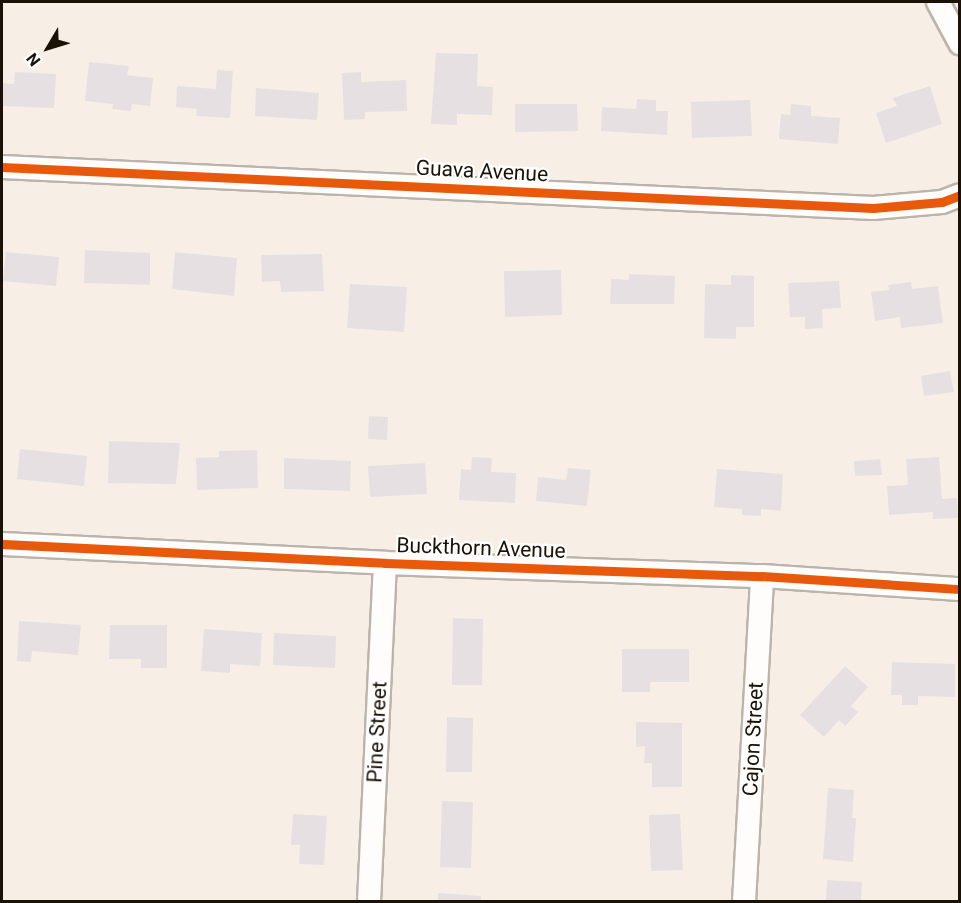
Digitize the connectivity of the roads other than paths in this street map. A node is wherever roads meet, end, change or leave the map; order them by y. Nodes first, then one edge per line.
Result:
1 (938, 2) edge
2 (960, 43) edge
3 (2, 168) edge
4 (960, 195) edge
5 (2, 544) edge
6 (385, 563) junction
7 (762, 576) junction
8 (960, 589) edge
9 (369, 902) edge
10 (744, 902) edge

1 - 2 street
3 - 4 street, Guava Avenue
5 - 6 street, Buckthorn Avenue
6 - 7 street, Buckthorn Avenue
6 - 9 street, Pine Street
7 - 8 street, Buckthorn Avenue
7 - 10 street, Cajon Street

